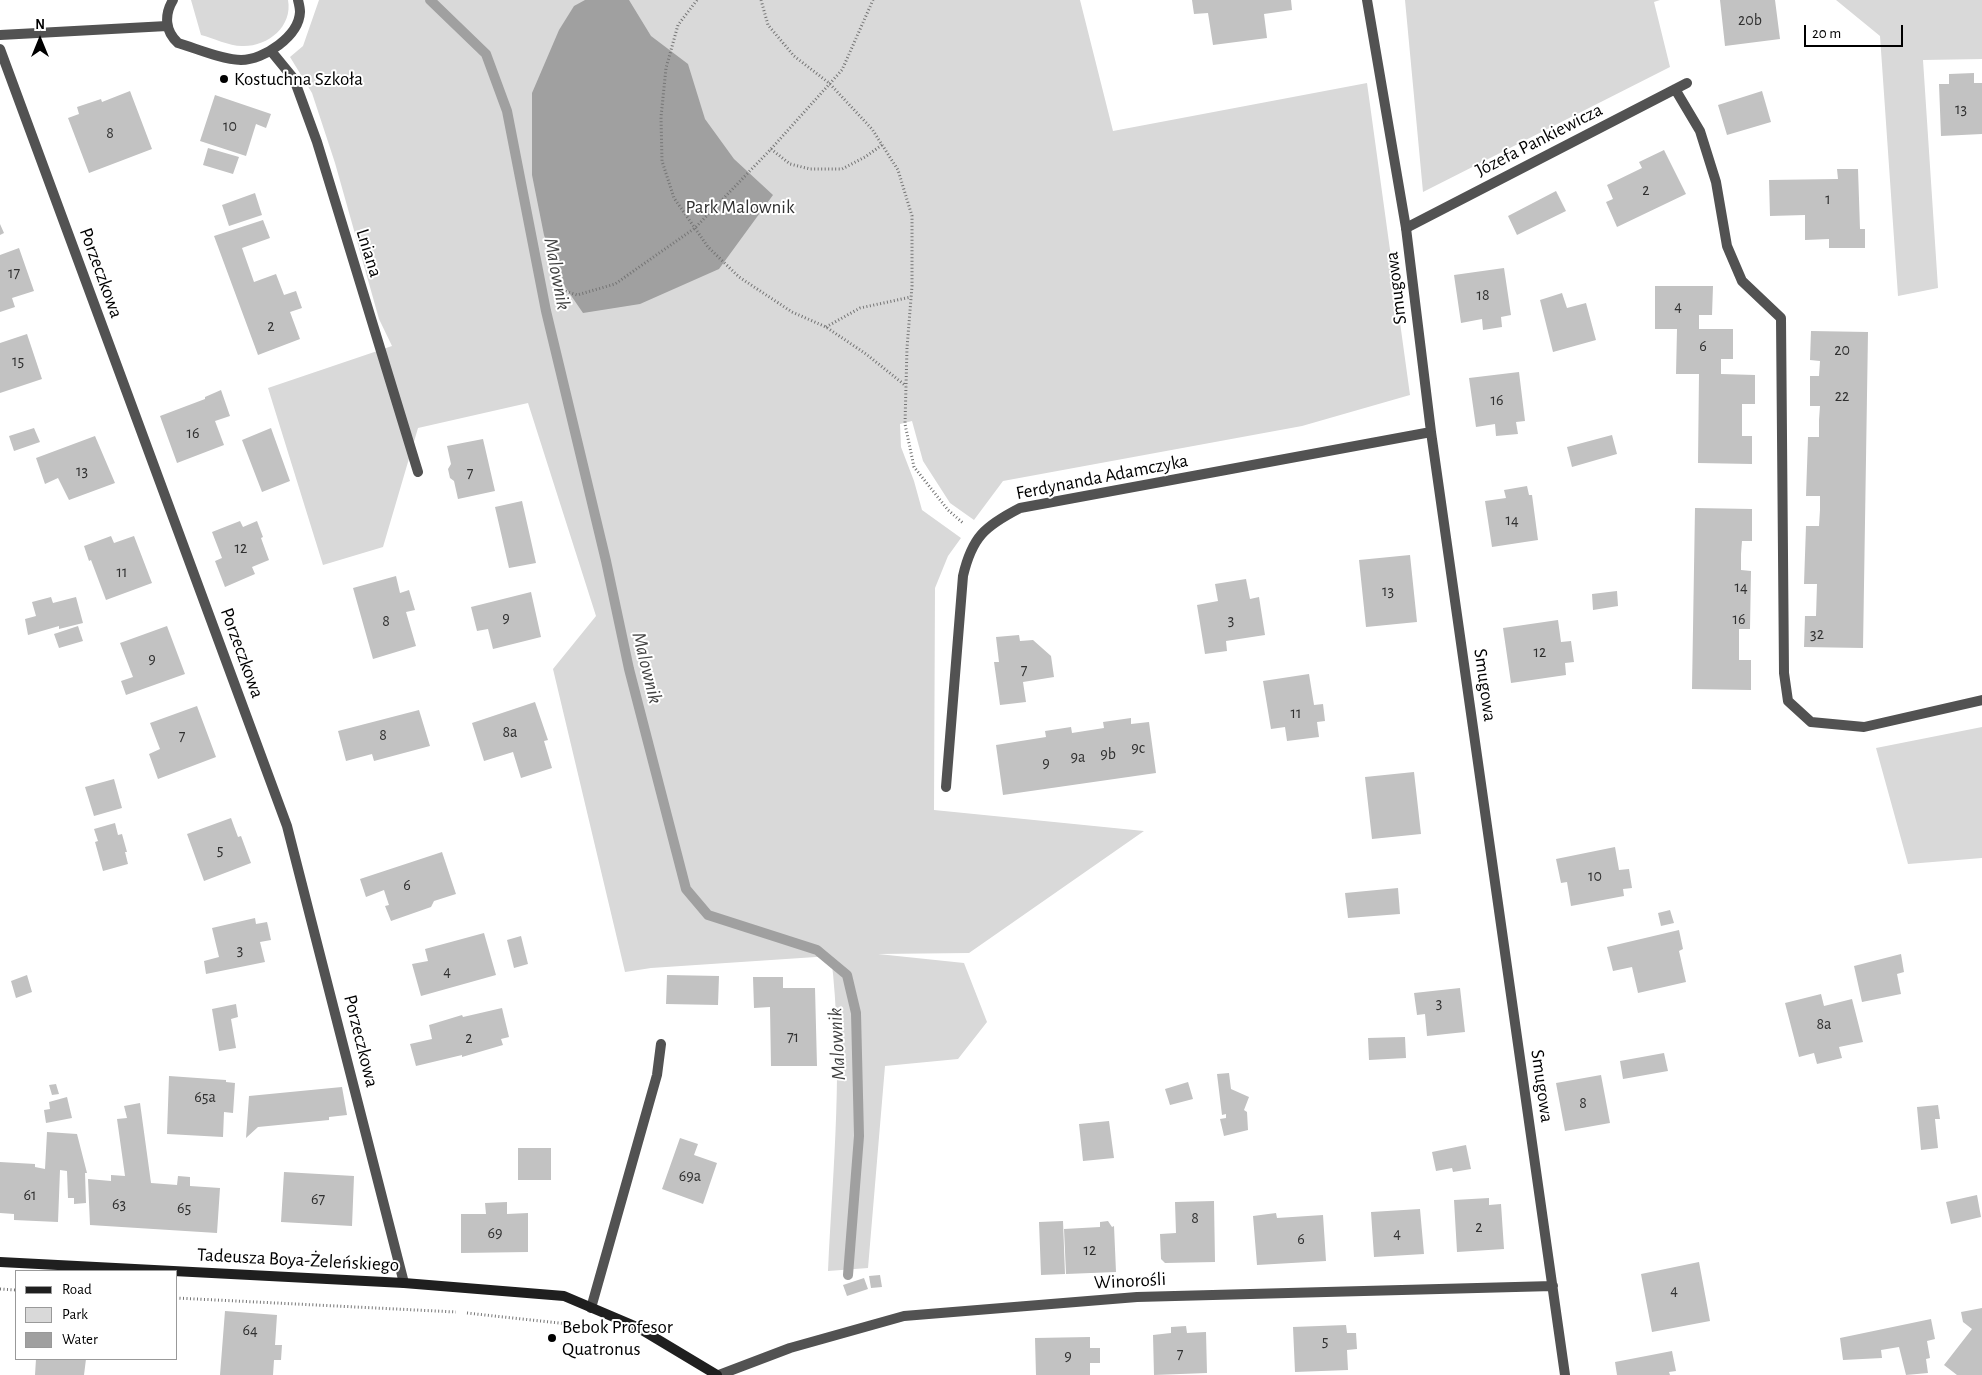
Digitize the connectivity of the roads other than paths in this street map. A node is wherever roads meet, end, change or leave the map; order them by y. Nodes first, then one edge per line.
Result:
1 (173, 0) edge
2 (298, 0) edge
3 (305, 0) edge
4 (1366, 0) edge
5 (300, 13) junction
6 (167, 26) junction
7 (0, 35) edge
8 (0, 49) edge
9 (271, 51) junction
10 (1687, 83) dead end
11 (1675, 89) junction
12 (1406, 228) junction
13 (1431, 432) junction
14 (418, 472) dead end
15 (1982, 700) edge
16 (946, 788) dead end
17 (661, 1044) dead end
18 (0, 1262) edge
19 (154, 1270) edge
20 (178, 1271) edge
21 (404, 1283) junction
22 (1553, 1286) junction
23 (591, 1308) junction
24 (718, 1375) edge
25 (1565, 1375) edge

1 - 6 street
2 - 5 street
3 - 5 street
4 - 12 street, Smugowa
5 - 9 street
6 - 7 street
6 - 9 street
8 - 21 street, Porzeczkowa
9 - 14 street, Lniana
10 - 11 street, Józefa Pankiewicza
11 - 12 street, Józefa Pankiewicza
11 - 15 street
12 - 13 street, Smugowa
13 - 16 street, Ferdynanda Adamczyka
13 - 22 street, Smugowa
17 - 23 street
18 - 19 street, Tadeusza Boya-Żeleńskiego
20 - 21 street, Tadeusza Boya-Żeleńskiego
21 - 23 street, Tadeusza Boya-Żeleńskiego
22 - 24 street, Winorośli
22 - 25 street, Smugowa
23 - 24 street, Tadeusza Boya-Żeleńskiego

